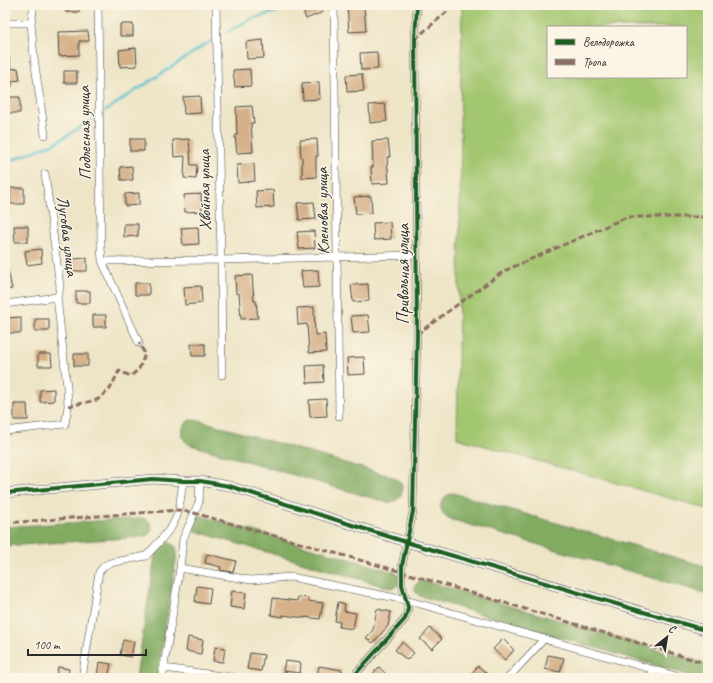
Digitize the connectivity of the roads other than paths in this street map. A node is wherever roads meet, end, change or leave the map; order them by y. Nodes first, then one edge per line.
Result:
1 (33, 5) edge
2 (98, 5) edge
3 (216, 5) edge
4 (334, 5) edge
5 (417, 5) edge
6 (5, 23) edge
7 (31, 23) junction
8 (45, 135) dead end
9 (45, 174) dead end
10 (416, 255) junction
11 (337, 256) junction
12 (221, 260) junction
13 (102, 261) junction
14 (57, 297) junction
15 (5, 304) edge
16 (139, 343) dead end
17 (222, 375) dead end
18 (339, 416) dead end
19 (5, 431) edge
20 (183, 481) junction
21 (200, 481) junction
22 (5, 493) edge
23 (406, 542) junction
24 (180, 568) junction
25 (406, 600) junction
26 (708, 631) edge
27 (544, 639) junction
28 (164, 668) junction
29 (655, 670) junction
30 (82, 678) edge
31 (162, 678) edge
32 (236, 678) edge
33 (352, 678) edge
34 (508, 678) edge
35 (648, 678) edge
36 (684, 678) edge

1 - 7 street
2 - 13 street, Подлесная улица
3 - 12 street, Хвойная улица
4 - 11 street, Кленовая улица
5 - 10 street, Привольная улица
6 - 7 street
7 - 8 street
9 - 14 street, Луговая улица
10 - 11 street
10 - 23 street, Привольная улица
11 - 12 street
11 - 18 street, Кленовая улица
12 - 13 street
12 - 17 street, Хвойная улица
13 - 16 street
14 - 15 street, Луговая улица
14 - 19 street
20 - 21 street
20 - 22 street
20 - 30 street
21 - 23 street
21 - 24 street
23 - 25 street, Привольная улица
23 - 26 street
24 - 25 street
24 - 28 street
25 - 27 street
25 - 33 street, Привольная улица
27 - 29 street
27 - 34 street
28 - 31 street
28 - 32 street
29 - 35 street
29 - 36 street

